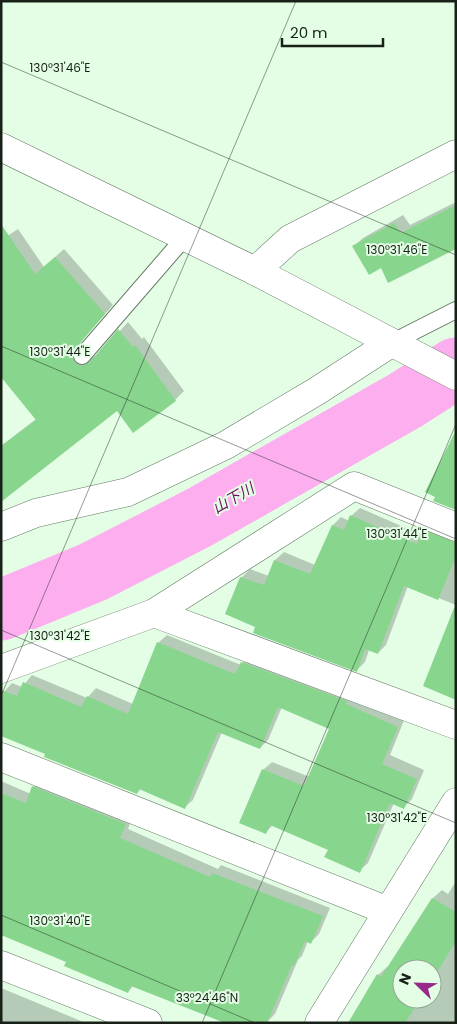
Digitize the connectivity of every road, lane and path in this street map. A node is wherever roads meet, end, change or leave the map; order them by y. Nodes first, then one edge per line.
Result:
1 (1, 147) edge
2 (456, 154) edge
3 (185, 237) junction
4 (255, 271) junction
5 (456, 310) edge
6 (401, 348) junction
7 (82, 356) dead end
8 (456, 376) edge
9 (1, 527) edge
10 (456, 527) edge
11 (154, 614) junction
12 (1, 669) edge
13 (456, 725) edge
14 (1, 757) edge
15 (456, 802) edge
16 (388, 911) junction
17 (1, 965) edge
18 (148, 1023) edge
19 (319, 1023) edge

1 - 3 street
2 - 4 street
3 - 4 street
3 - 7 lane
4 - 6 street
5 - 6 lane
6 - 8 street
6 - 9 street
10 - 11 street
11 - 12 street
11 - 13 street
14 - 16 street
15 - 16 street
16 - 19 street
17 - 18 street

